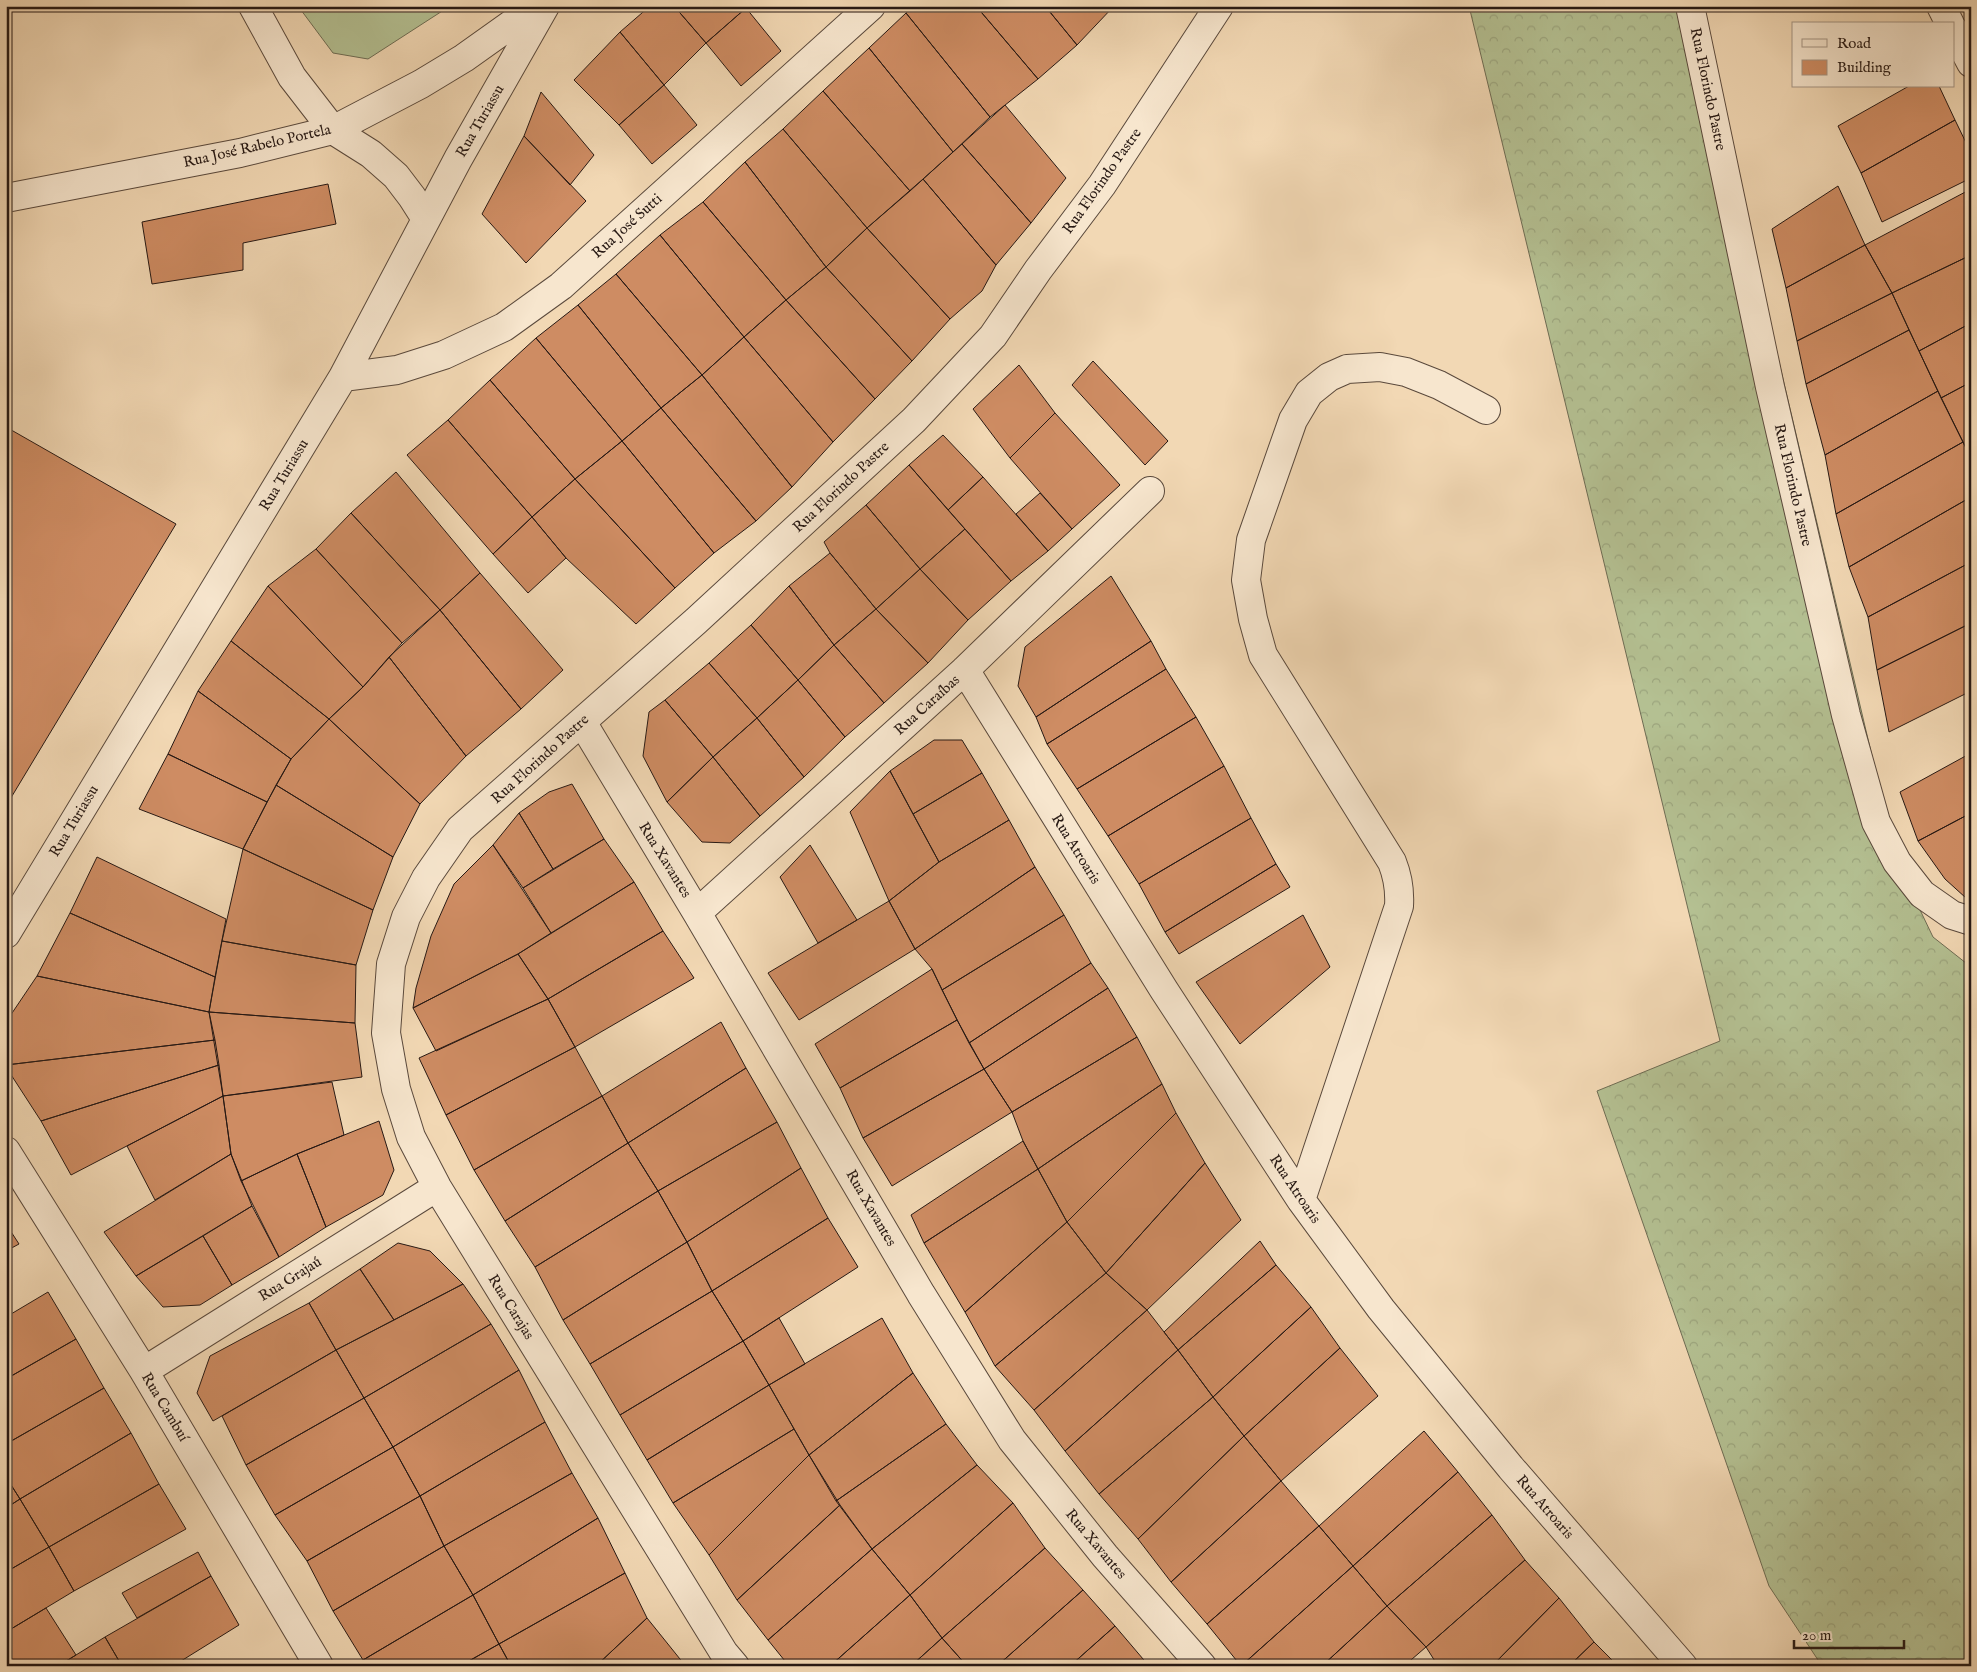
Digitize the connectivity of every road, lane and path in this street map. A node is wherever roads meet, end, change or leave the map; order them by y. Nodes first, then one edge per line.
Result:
1 (253, 6) edge
2 (537, 6) edge
3 (545, 6) edge
4 (871, 6) edge
5 (1219, 6) edge
6 (1690, 6) edge
7 (1941, 6) edge
8 (1949, 22) edge
9 (1954, 31) edge
10 (1971, 63) edge
11 (333, 130) junction
12 (6, 198) edge
13 (426, 219) junction
14 (343, 377) junction
15 (1486, 410) dead end
16 (1150, 491) dead end
17 (965, 670) junction
18 (582, 722) junction
19 (697, 913) junction
20 (406, 917) joint
21 (1971, 921) edge
22 (6, 934) edge
23 (6, 1151) edge
24 (436, 1187) junction
25 (1301, 1200) junction
26 (144, 1371) junction
27 (320, 1666) edge
28 (735, 1666) edge
29 (1202, 1666) edge
30 (1683, 1666) edge

1 - 11 street
2 - 11 street, Rua José Rabelo Portela
3 - 13 street, Rua Turiassu
4 - 14 street, Rua José Sutti
5 - 18 street, Rua Florindo Pastre
6 - 21 street, Rua Florindo Pastre
7 - 8 street
9 - 10 street
11 - 12 street, Rua José Rabelo Portela
11 - 13 street
13 - 14 street, Rua Turiassu
14 - 22 street, Rua Turiassu
15 - 25 street
16 - 17 street, Rua Caraíbas
17 - 19 street, Rua Caraíbas
17 - 25 street, Rua Atroaris
18 - 19 street, Rua Xavantes
18 - 20 street, Rua Florindo Pastre
19 - 29 street, Rua Xavantes
20 - 24 street, Rua Carajas
23 - 26 street, Rua Cambuí
24 - 26 street, Rua Grajaú
24 - 28 street, Rua Carajas
25 - 30 street, Rua Atroaris
26 - 27 street, Rua Cambuí

